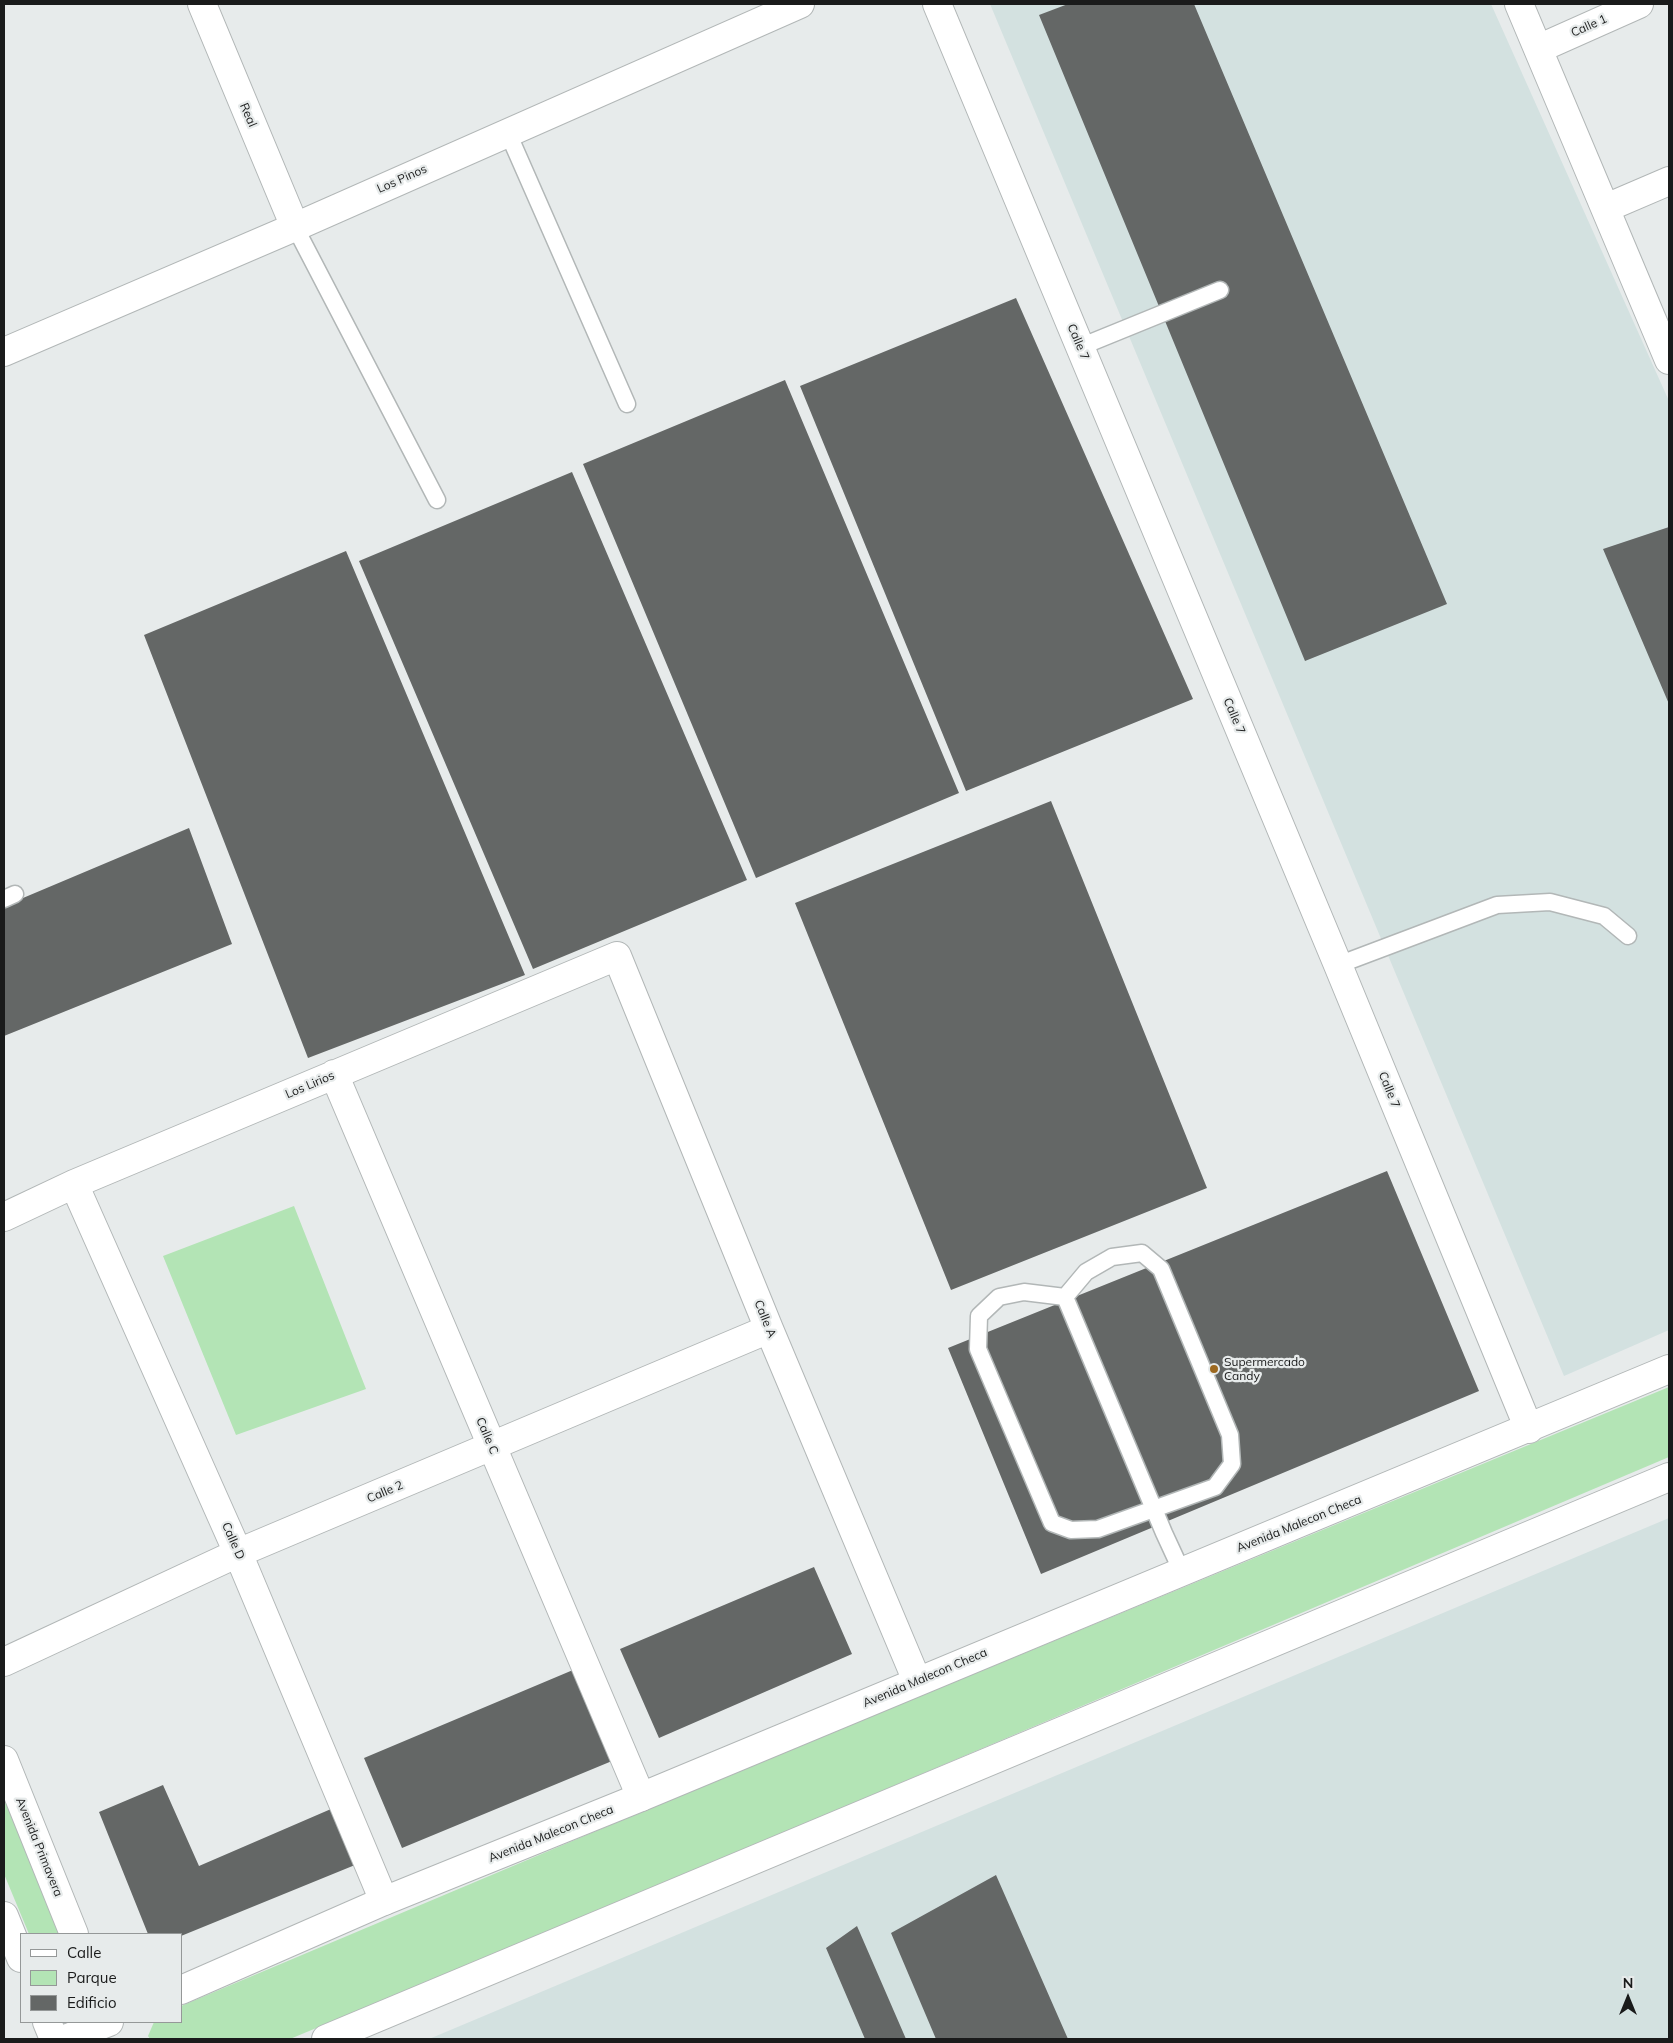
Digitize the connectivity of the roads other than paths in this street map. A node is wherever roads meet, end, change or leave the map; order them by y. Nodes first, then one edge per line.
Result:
1 (202, 4) edge
2 (800, 4) edge
3 (937, 4) edge
4 (1519, 4) edge
5 (1639, 4) edge
6 (1538, 49) junction
7 (508, 133) junction
8 (1669, 181) edge
9 (1606, 208) junction
10 (295, 227) junction
11 (1220, 290) dead end
12 (1080, 348) junction
13 (4, 351) edge
14 (1669, 360) edge
15 (626, 404) dead end
16 (437, 500) dead end
17 (1628, 936) dead end
18 (617, 956) joint
19 (1338, 965) junction
20 (334, 1074) junction
21 (74, 1184) junction
22 (4, 1217) edge
23 (1065, 1297) junction
24 (769, 1329) junction
25 (1669, 1369) edge
26 (1529, 1429) junction
27 (492, 1448) junction
28 (1669, 1477) edge
29 (1154, 1509) junction
30 (238, 1553) junction
31 (1182, 1572) junction
32 (4, 1662) edge
33 (917, 1681) junction
34 (4, 1760) edge
35 (641, 1797) junction
36 (384, 1901) junction
37 (4, 1916) edge
38 (74, 1933) edge
39 (20, 1956) edge
40 (182, 1990) edge
41 (47, 2023) edge
42 (106, 2023) edge
43 (109, 2023) edge
44 (54, 2039) edge
45 (65, 2039) edge
46 (117, 2039) edge
47 (326, 2039) edge

1 - 10 street, Real
2 - 7 street, Los Pinos
3 - 12 street, Calle 7
4 - 6 street
5 - 6 street, Calle 1
6 - 9 street
7 - 10 street, Los Pinos
7 - 15 lane
8 - 9 street
9 - 14 street
10 - 13 street, Los Pinos
10 - 16 lane
11 - 12 lane
12 - 19 street, Calle 7
17 - 19 lane
18 - 20 street, Los Lirios
18 - 24 street, Calle A
19 - 26 street, Calle 7
20 - 21 street, Los Lirios
20 - 27 street, Calle C
21 - 22 street, Los Lirios
21 - 30 street, Calle D
23 - 29 lane
23 - 29 lane
23 - 29 lane
24 - 27 street, Calle 2
24 - 33 street, Calle A
25 - 26 street, Avenida Malecon Checa
26 - 31 street, Avenida Malecon Checa
27 - 30 street, Calle 2
27 - 35 street, Calle C
28 - 47 street
29 - 31 lane
30 - 32 street, Calle 2
30 - 36 street, Calle D
31 - 33 street, Avenida Malecon Checa
33 - 35 street, Avenida Malecon Checa
34 - 38 street, Avenida Primavera
35 - 36 street, Avenida Malecon Checa
36 - 40 street, Avenida Malecon Checa
37 - 39 street
41 - 44 street
42 - 45 street
43 - 46 street

